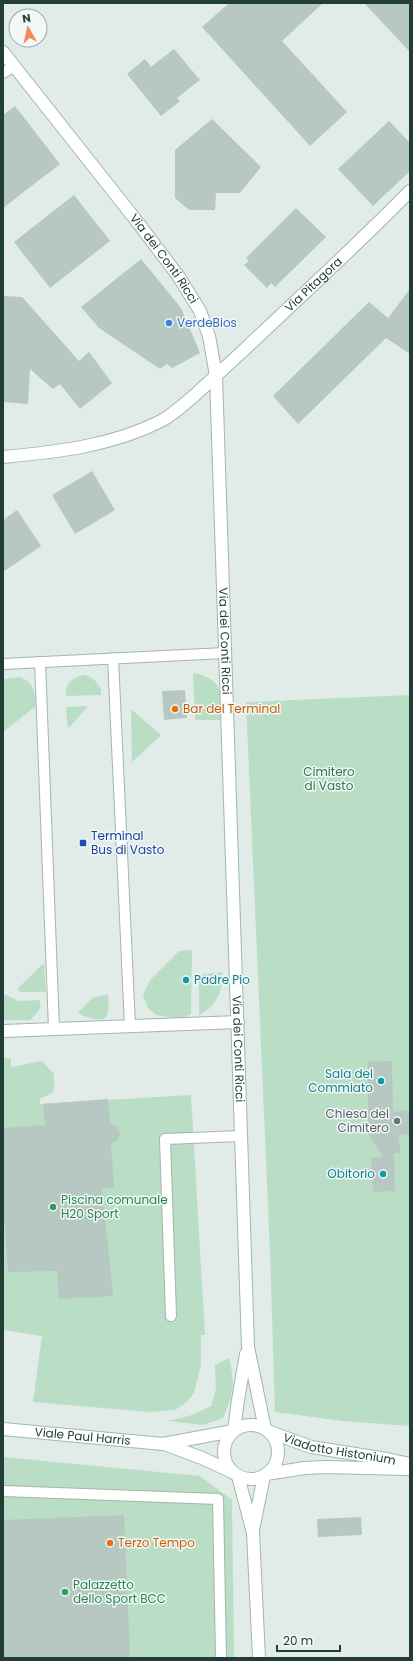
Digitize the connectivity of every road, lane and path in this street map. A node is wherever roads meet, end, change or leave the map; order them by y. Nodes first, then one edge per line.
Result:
1 (3, 52) edge
2 (14, 66) junction
3 (3, 73) edge
4 (410, 191) edge
5 (216, 376) junction
6 (3, 457) edge
7 (225, 654) junction
8 (113, 658) junction
9 (40, 662) junction
10 (3, 664) edge
11 (238, 1022) junction
12 (130, 1026) junction
13 (54, 1029) junction
14 (3, 1031) edge
15 (241, 1136) junction
16 (171, 1316) dead end
17 (248, 1347) junction
18 (3, 1429) edge
19 (234, 1430) junction
20 (267, 1430) junction
21 (163, 1444) junction
22 (410, 1464) edge
23 (410, 1469) edge
24 (236, 1474) junction
25 (265, 1475) junction
26 (3, 1491) edge
27 (253, 1533) junction
28 (221, 1658) edge
29 (259, 1658) edge

1 - 2 street, Via dei Conti Ricci
2 - 3 lane
2 - 5 street, Via dei Conti Ricci
4 - 5 street, Via Pitagora
5 - 6 street, Via Pitagora
5 - 7 street, Via dei Conti Ricci
7 - 8 lane
7 - 11 street, Via dei Conti Ricci
8 - 9 lane
8 - 12 lane
9 - 10 lane
9 - 13 lane
11 - 12 street
11 - 15 street, Via dei Conti Ricci
12 - 13 street
13 - 14 street
15 - 16 lane
15 - 17 street, Via dei Conti Ricci
17 - 19 street, Via dei Conti Ricci
17 - 20 street, Via dei Conti Ricci
18 - 21 street, Viale Paul Harris
19 - 20 street
19 - 21 street, Viale Paul Harris
19 - 24 street
20 - 22 street, Viadotto Histonium
20 - 25 street
21 - 24 street, Viale Paul Harris
23 - 25 street, Viadotto Histonium
24 - 25 street
24 - 27 street
25 - 27 street
26 - 28 lane
27 - 29 street

